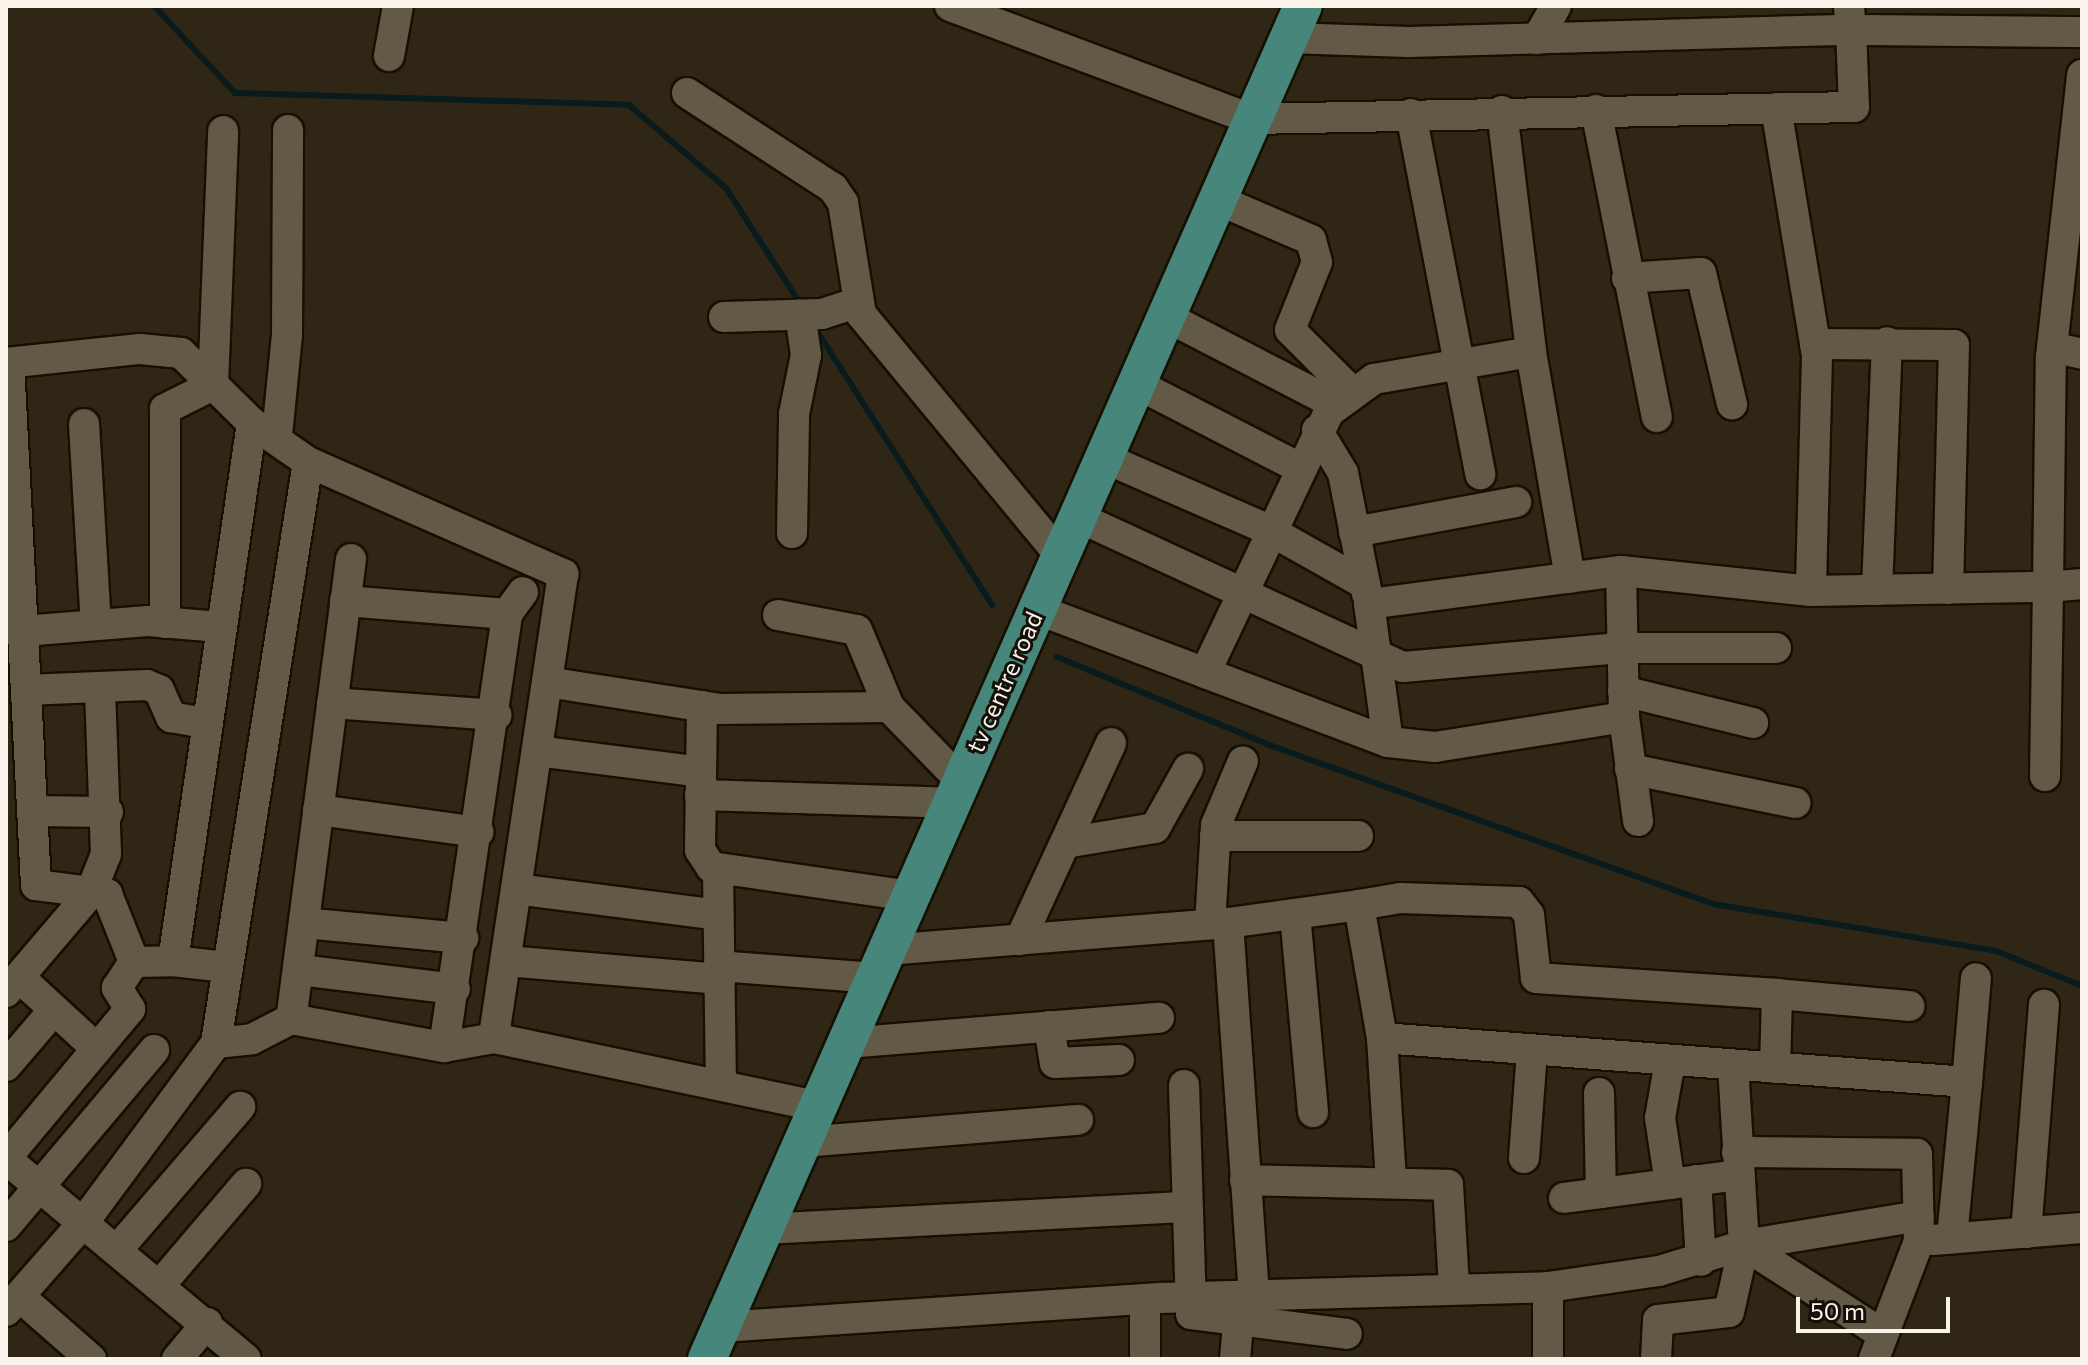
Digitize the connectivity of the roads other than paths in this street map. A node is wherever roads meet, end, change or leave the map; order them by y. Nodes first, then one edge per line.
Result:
1 (398, 6) edge
2 (950, 6) edge
3 (1556, 6) edge
4 (1006, 16) edge
5 (1850, 18) edge
6 (1954, 18) edge
7 (1295, 22) edge
8 (2077, 23) edge
9 (1537, 39) junction
10 (389, 56) dead end
11 (2082, 84) edge
12 (687, 93) dead end
13 (1776, 108) junction
14 (1596, 110) junction
15 (1502, 111) junction
16 (1411, 114) junction
17 (1251, 119) junction
18 (288, 130) dead end
19 (223, 131) dead end
20 (2078, 147) edge
21 (1216, 199) junction
22 (2074, 228) edge
23 (1627, 278) junction
24 (2070, 299) edge
25 (855, 303) junction
26 (800, 314) junction
27 (1165, 316) junction
28 (724, 317) dead end
29 (1887, 342) junction
30 (1815, 344) junction
31 (2052, 347) junction
32 (1531, 352) junction
33 (2082, 354) edge
34 (7, 363) edge
35 (1458, 364) junction
36 (1135, 383) junction
37 (213, 385) junction
38 (1344, 398) junction
39 (1732, 404) dead end
40 (1657, 417) dead end
41 (84, 424) dead end
42 (264, 429) junction
43 (1317, 430) junction
44 (1102, 457) junction
45 (308, 462) junction
46 (1298, 467) junction
47 (1480, 474) dead end
48 (1516, 502) dead end
49 (1076, 516) junction
50 (12, 520) edge
51 (1269, 530) junction
52 (1354, 532) junction
53 (792, 533) dead end
54 (1058, 553) junction
55 (351, 559) dead end
56 (1621, 571) junction
57 (1570, 578) junction
58 (2082, 584) edge
59 (2048, 587) junction
60 (1948, 589) junction
61 (1877, 590) junction
62 (1811, 591) junction
63 (1367, 594) junction
64 (13, 595) edge
65 (1240, 595) junction
66 (345, 601) junction
67 (1036, 609) junction
68 (778, 615) dead end
69 (165, 623) junction
70 (96, 625) junction
71 (220, 627) junction
72 (1620, 648) junction
73 (1776, 648) dead end
74 (18, 649) edge
75 (1377, 661) junction
76 (1205, 673) junction
77 (547, 682) junction
78 (100, 688) junction
79 (26, 690) junction
80 (332, 703) junction
81 (1624, 704) junction
82 (702, 706) junction
83 (889, 707) junction
84 (497, 715) junction
85 (204, 723) junction
86 (1753, 723) dead end
87 (1388, 742) junction
88 (1111, 743) dead end
89 (537, 751) junction
90 (1243, 761) dead end
91 (1188, 769) dead end
92 (1630, 769) junction
93 (2045, 776) dead end
94 (700, 783) junction
95 (956, 792) junction
96 (23, 803) edge
97 (1796, 803) dead end
98 (318, 810) junction
99 (108, 812) junction
100 (1638, 821) dead end
101 (478, 832) junction
102 (1215, 836) junction
103 (1358, 836) dead end
104 (1065, 843) junction
105 (718, 872) junction
106 (516, 889) junction
107 (91, 892) junction
108 (910, 896) junction
109 (1359, 905) junction
110 (1295, 914) junction
111 (718, 915) junction
112 (304, 923) junction
113 (1219, 924) junction
114 (463, 938) junction
115 (1020, 940) junction
116 (173, 961) junction
117 (506, 961) junction
118 (134, 962) junction
119 (880, 964) junction
120 (226, 967) junction
121 (300, 970) junction
122 (719, 972) junction
123 (1976, 978) dead end
124 (12, 984) edge
125 (455, 989) junction
126 (1777, 994) junction
127 (2044, 1005) dead end
128 (1909, 1006) dead end
129 (54, 1010) junction
130 (1159, 1018) dead end
131 (291, 1019) junction
132 (1049, 1026) junction
133 (494, 1038) junction
134 (1382, 1038) junction
135 (216, 1043) junction
136 (846, 1043) junction
137 (444, 1047) junction
138 (97, 1049) junction
139 (154, 1050) dead end
140 (1532, 1051) junction
141 (1119, 1060) dead end
142 (1670, 1061) junction
143 (1733, 1065) junction
144 (6, 1066) edge
145 (1775, 1068) junction
146 (1967, 1082) junction
147 (721, 1085) junction
148 (1184, 1085) dead end
149 (1599, 1093) dead end
150 (818, 1106) junction
151 (240, 1107) dead end
152 (1313, 1112) dead end
153 (1078, 1120) dead end
154 (802, 1142) junction
155 (10, 1145) edge
156 (1524, 1158) dead end
157 (1738, 1164) junction
158 (1245, 1180) junction
159 (1391, 1180) junction
160 (1683, 1182) junction
161 (246, 1184) dead end
162 (41, 1188) junction
163 (1601, 1193) junction
164 (1564, 1198) dead end
165 (1187, 1207) junction
166 (83, 1223) junction
167 (6, 1226) edge
168 (1919, 1228) junction
169 (2082, 1228) edge
170 (764, 1229) junction
171 (2026, 1233) junction
172 (1952, 1238) junction
173 (1744, 1245) junction
174 (117, 1250) junction
175 (1701, 1261) junction
176 (160, 1285) junction
177 (1454, 1285) junction
178 (1548, 1287) junction
179 (1254, 1294) junction
180 (1189, 1297) junction
181 (1145, 1299) junction
182 (12, 1304) edge
183 (207, 1323) junction
184 (1238, 1323) junction
185 (1347, 1334) dead end
186 (714, 1343) edge
187 (1877, 1345) edge
188 (91, 1359) edge
189 (177, 1359) edge
190 (246, 1359) edge
191 (1145, 1359) edge
192 (1235, 1359) edge
193 (1548, 1359) edge
194 (1656, 1359) edge

1 - 10 street
2 - 4 street
3 - 9 street
4 - 17 street
5 - 6 street
5 - 9 street
5 - 13 street
6 - 8 street
7 - 9 street
7 - 17 main road, tv centre road
11 - 20 street
12 - 25 street
13 - 14 street
13 - 30 street
14 - 15 street
14 - 23 street
15 - 16 street
15 - 32 street
16 - 17 street
16 - 35 street
17 - 21 main road, tv centre road
18 - 42 street
19 - 37 street
20 - 22 street
21 - 27 main road, tv centre road
21 - 38 street
22 - 24 street
23 - 39 street
23 - 40 street
24 - 31 street
25 - 26 street
25 - 54 street
26 - 28 street
26 - 53 street
27 - 36 main road, tv centre road
27 - 38 street
29 - 30 street
29 - 60 street
29 - 61 street
30 - 62 street
31 - 33 street
31 - 59 street
32 - 35 street
32 - 57 street
34 - 37 street
34 - 50 street
35 - 38 street
35 - 47 street
36 - 44 main road, tv centre road
36 - 46 street
37 - 42 street
37 - 69 street
38 - 43 street
41 - 70 street
42 - 45 street
42 - 71 street
43 - 46 street
43 - 52 street
44 - 49 main road, tv centre road
44 - 51 street
45 - 77 street
45 - 120 street
46 - 51 street
48 - 52 street
49 - 54 main road, tv centre road
49 - 65 street
50 - 64 street
51 - 63 street
51 - 65 street
52 - 63 street
54 - 67 main road, tv centre road
55 - 66 street
56 - 57 street
56 - 62 street
56 - 72 street
57 - 63 street
58 - 59 street
59 - 60 street
59 - 93 street
60 - 61 street
61 - 62 street
63 - 75 street
64 - 74 street
65 - 75 street
65 - 76 street
66 - 80 street
66 - 84 street
67 - 76 street
67 - 95 main road, tv centre road
68 - 83 street
69 - 70 street
69 - 71 street
70 - 74 street
71 - 85 street
72 - 73 street
72 - 75 street
72 - 81 street
74 - 79 street
75 - 87 street
76 - 87 street
77 - 82 street
77 - 89 street
78 - 79 street
78 - 85 street
78 - 99 street
79 - 96 street
80 - 84 street
80 - 98 street
81 - 86 street
81 - 87 street
81 - 92 street
82 - 83 street
82 - 94 street
83 - 95 street
84 - 101 street
85 - 116 street
88 - 104 street
89 - 94 street
89 - 106 street
90 - 102 street
91 - 104 street
92 - 97 street
92 - 100 street
94 - 95 street
94 - 105 street
95 - 108 main road, tv centre road
96 - 99 street
96 - 107 street
98 - 101 street
98 - 112 street
99 - 107 street
101 - 114 street
102 - 103 street
102 - 113 street
104 - 115 street
105 - 108 street
105 - 111 street
106 - 111 street
106 - 117 street
107 - 118 street
107 - 124 street
108 - 119 main road, tv centre road
109 - 110 street
109 - 126 street
109 - 134 street
110 - 113 street
110 - 152 street
111 - 122 street
112 - 114 street
112 - 121 street
113 - 115 street
113 - 158 street
114 - 125 street
115 - 119 street
116 - 118 street
116 - 120 street
117 - 122 street
117 - 133 street
118 - 138 street
119 - 122 street
119 - 136 main road, tv centre road
120 - 135 street
121 - 125 street
121 - 131 street
122 - 147 street
123 - 146 street
124 - 129 street
125 - 137 street
126 - 128 street
126 - 145 street
127 - 171 street
129 - 138 street
129 - 144 street
130 - 132 street
131 - 135 street
131 - 137 street
132 - 136 street
132 - 141 street
133 - 137 street
133 - 147 street
134 - 140 street
134 - 159 street
135 - 166 street
136 - 150 main road, tv centre road
138 - 155 street
139 - 162 street
140 - 142 street
140 - 156 street
142 - 143 street
142 - 160 street
143 - 145 street
143 - 157 street
145 - 146 street
146 - 172 street
147 - 150 street
148 - 165 street
149 - 163 street
150 - 154 main road, tv centre road
151 - 174 street
153 - 154 street
154 - 170 main road, tv centre road
155 - 162 street
157 - 160 street
157 - 168 street
157 - 173 street
158 - 159 street
158 - 179 street
159 - 177 street
160 - 163 street
160 - 175 street
161 - 176 street
162 - 166 street
162 - 167 street
163 - 164 street
165 - 170 street
165 - 180 street
166 - 174 street
166 - 182 street
168 - 172 street
168 - 173 street
168 - 187 street
169 - 171 street
170 - 186 main road, tv centre road
171 - 172 street
173 - 175 street
173 - 187 street
173 - 194 street
174 - 176 street
175 - 178 street
176 - 183 street
177 - 178 street
177 - 179 street
178 - 193 street
179 - 180 street
180 - 181 street
180 - 184 street
181 - 186 street
181 - 191 street
182 - 188 street
183 - 189 street
183 - 190 street
184 - 185 street
184 - 192 street

